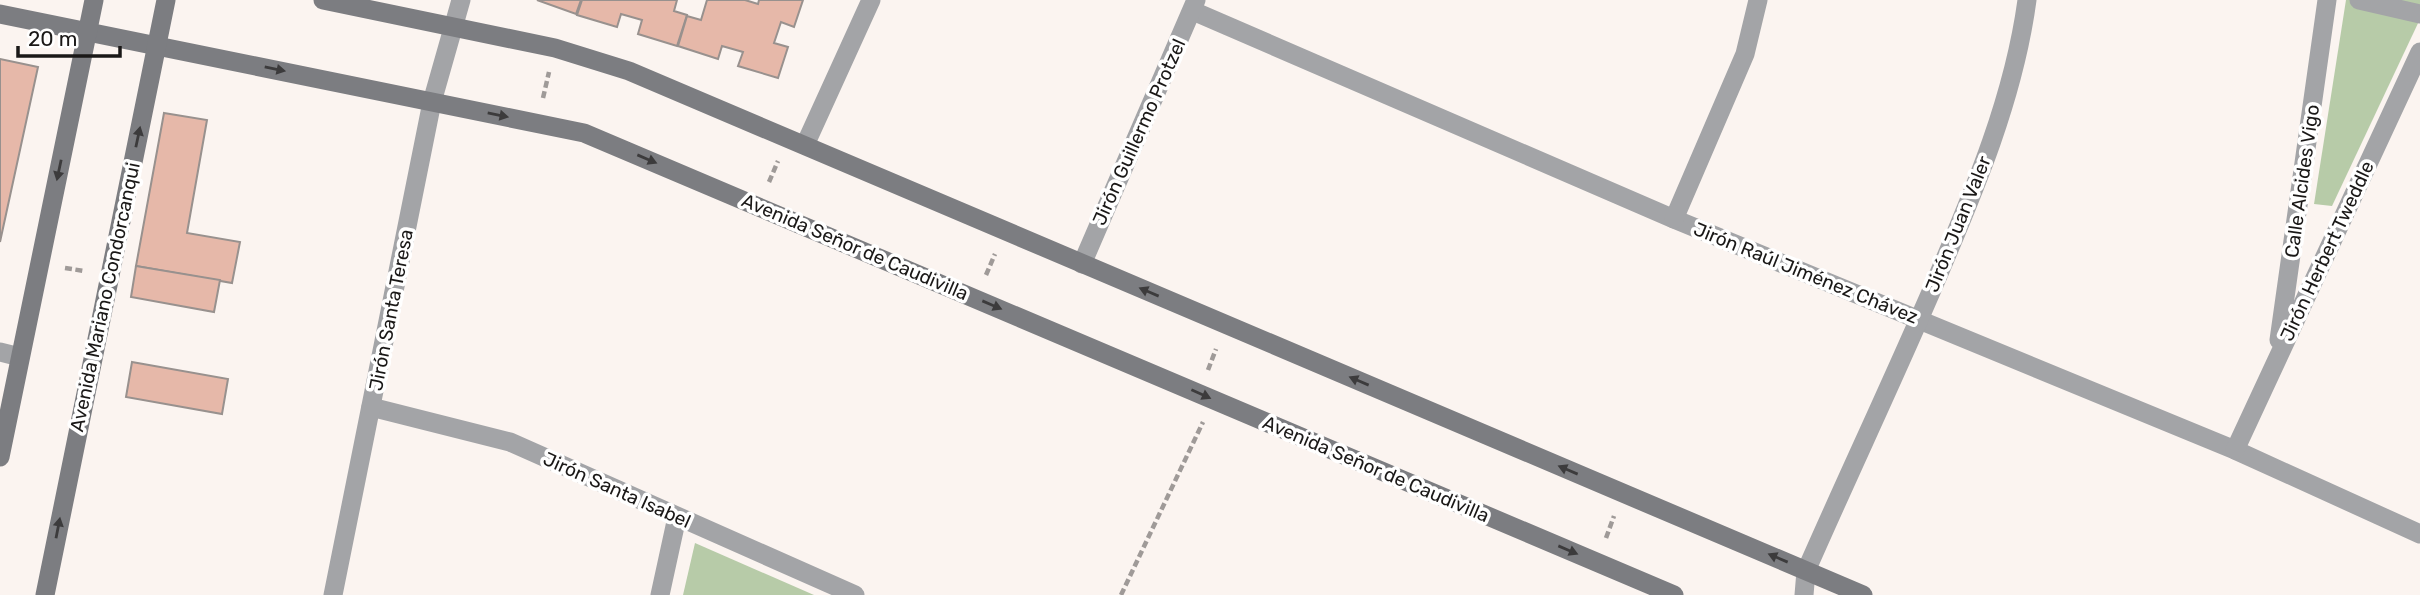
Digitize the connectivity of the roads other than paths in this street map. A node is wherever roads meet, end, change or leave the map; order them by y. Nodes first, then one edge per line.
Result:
1 (94, 0) edge
2 (166, 0) edge
3 (323, 0) edge
4 (461, 0) edge
5 (871, 0) edge
6 (1758, 0) edge
7 (2026, 0) edge
8 (2327, 0) edge
9 (2359, 0) edge
10 (1194, 5) edge
11 (0, 14) edge
12 (2420, 14) edge
13 (455, 26) junction
14 (88, 32) junction
15 (157, 45) junction
16 (2420, 52) edge
17 (432, 102) junction
18 (797, 142) junction
19 (1674, 219) junction
20 (1082, 264) junction
21 (1919, 319) junction
22 (0, 352) edge
23 (20, 357) junction
24 (2276, 362) junction
25 (371, 407) junction
26 (2235, 450) junction
27 (0, 457) edge
28 (677, 517) junction
29 (2420, 534) edge
30 (1806, 570) junction
31 (45, 595) edge
32 (333, 595) edge
33 (660, 595) edge
34 (855, 595) edge
35 (1674, 595) edge
36 (1804, 595) edge
37 (1863, 595) edge

1 - 14 main road
2 - 15 main road, Avenida Mariano Condorcanqui
3 - 13 main road
4 - 13 street, Jirón Santa Teresa
5 - 18 street
6 - 19 street
7 - 21 street, Jirón Juan Valer
8 - 24 street, Calle Alcides Vigo
9 - 12 street
10 - 19 street, Jirón Raúl Jiménez Chávez
10 - 20 street, Jirón Guillermo Protzel
11 - 14 main road, Avenida Señor de Caudivilla
13 - 17 street, Jirón Santa Teresa
13 - 18 main road
14 - 15 main road, Avenida Señor de Caudivilla
14 -> 23 main road
15 -> 17 main road, Avenida Señor de Caudivilla
31 -> 15 main road, Avenida Mariano Condorcanqui
16 - 24 street, Jirón Herbert Tweddle
17 - 25 street, Jirón Santa Teresa
17 -> 35 main road, Avenida Señor de Caudivilla
18 - 20 main road
19 - 21 street, Jirón Raúl Jiménez Chávez
30 -> 20 main road
21 - 26 street, Jirón Raúl Jiménez Chávez
21 - 30 street, Jirón Juan Valer
22 - 23 street
23 - 27 main road
24 - 26 street, Jirón Herbert Tweddle
25 - 28 street, Jirón Santa Isabel
25 - 32 street, Jirón Santa Teresa
26 - 29 street, Jirón Raúl Jiménez Chávez
28 - 33 street
28 - 34 street, Jirón Santa Isabel
30 - 36 street, Jirón Juan Valer
30 - 37 main road

